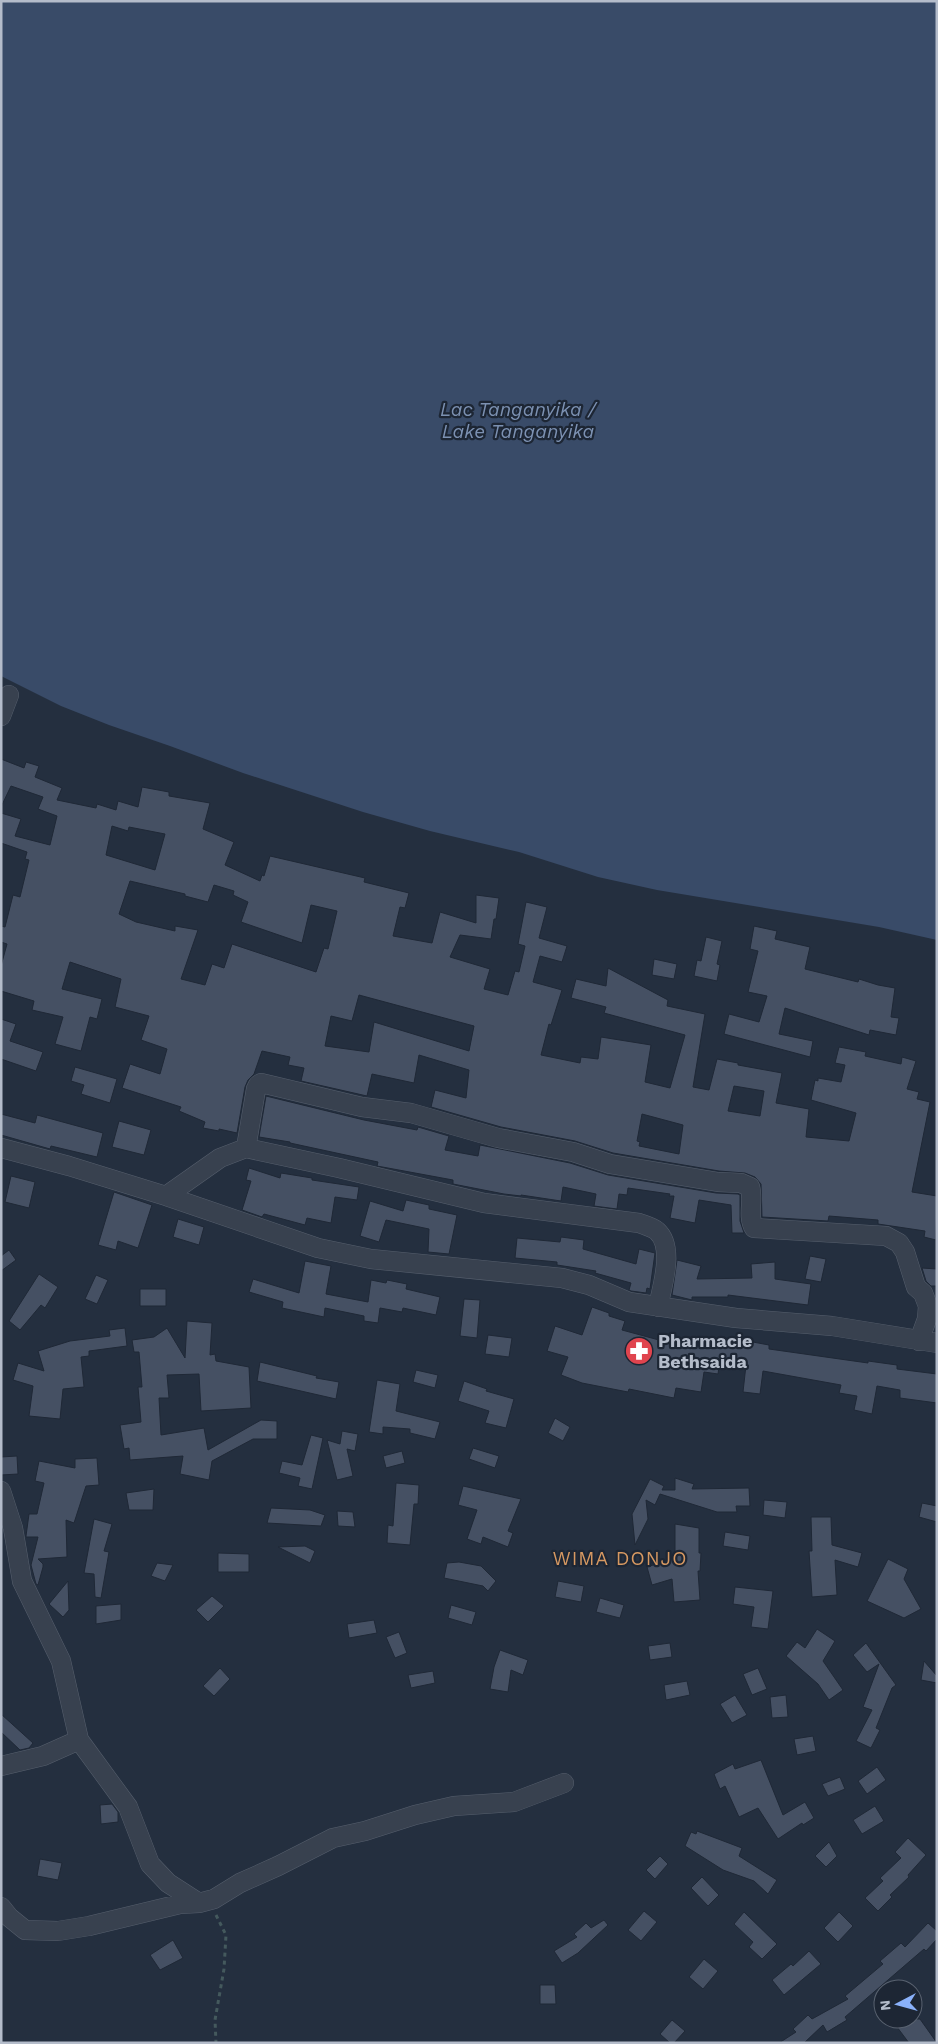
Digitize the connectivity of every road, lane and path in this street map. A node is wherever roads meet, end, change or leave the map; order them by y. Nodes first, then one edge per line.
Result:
1 (9, 694) dead end
2 (1, 716) edge
3 (1, 1148) edge
4 (246, 1148) junction
5 (166, 1196) junction
6 (658, 1306) junction
7 (928, 1342) edge
8 (1, 1491) edge
9 (79, 1740) junction
10 (1, 1766) edge
11 (564, 1783) dead end
12 (199, 1903) junction
13 (1, 1908) edge
14 (216, 2043) edge

1 - 2 street
3 - 5 street
4 - 5 street
4 - 6 street
4 - 7 street
5 - 6 street
6 - 7 street
8 - 9 street
9 - 10 street
9 - 12 street
11 - 12 street
12 - 13 street
12 - 14 path

